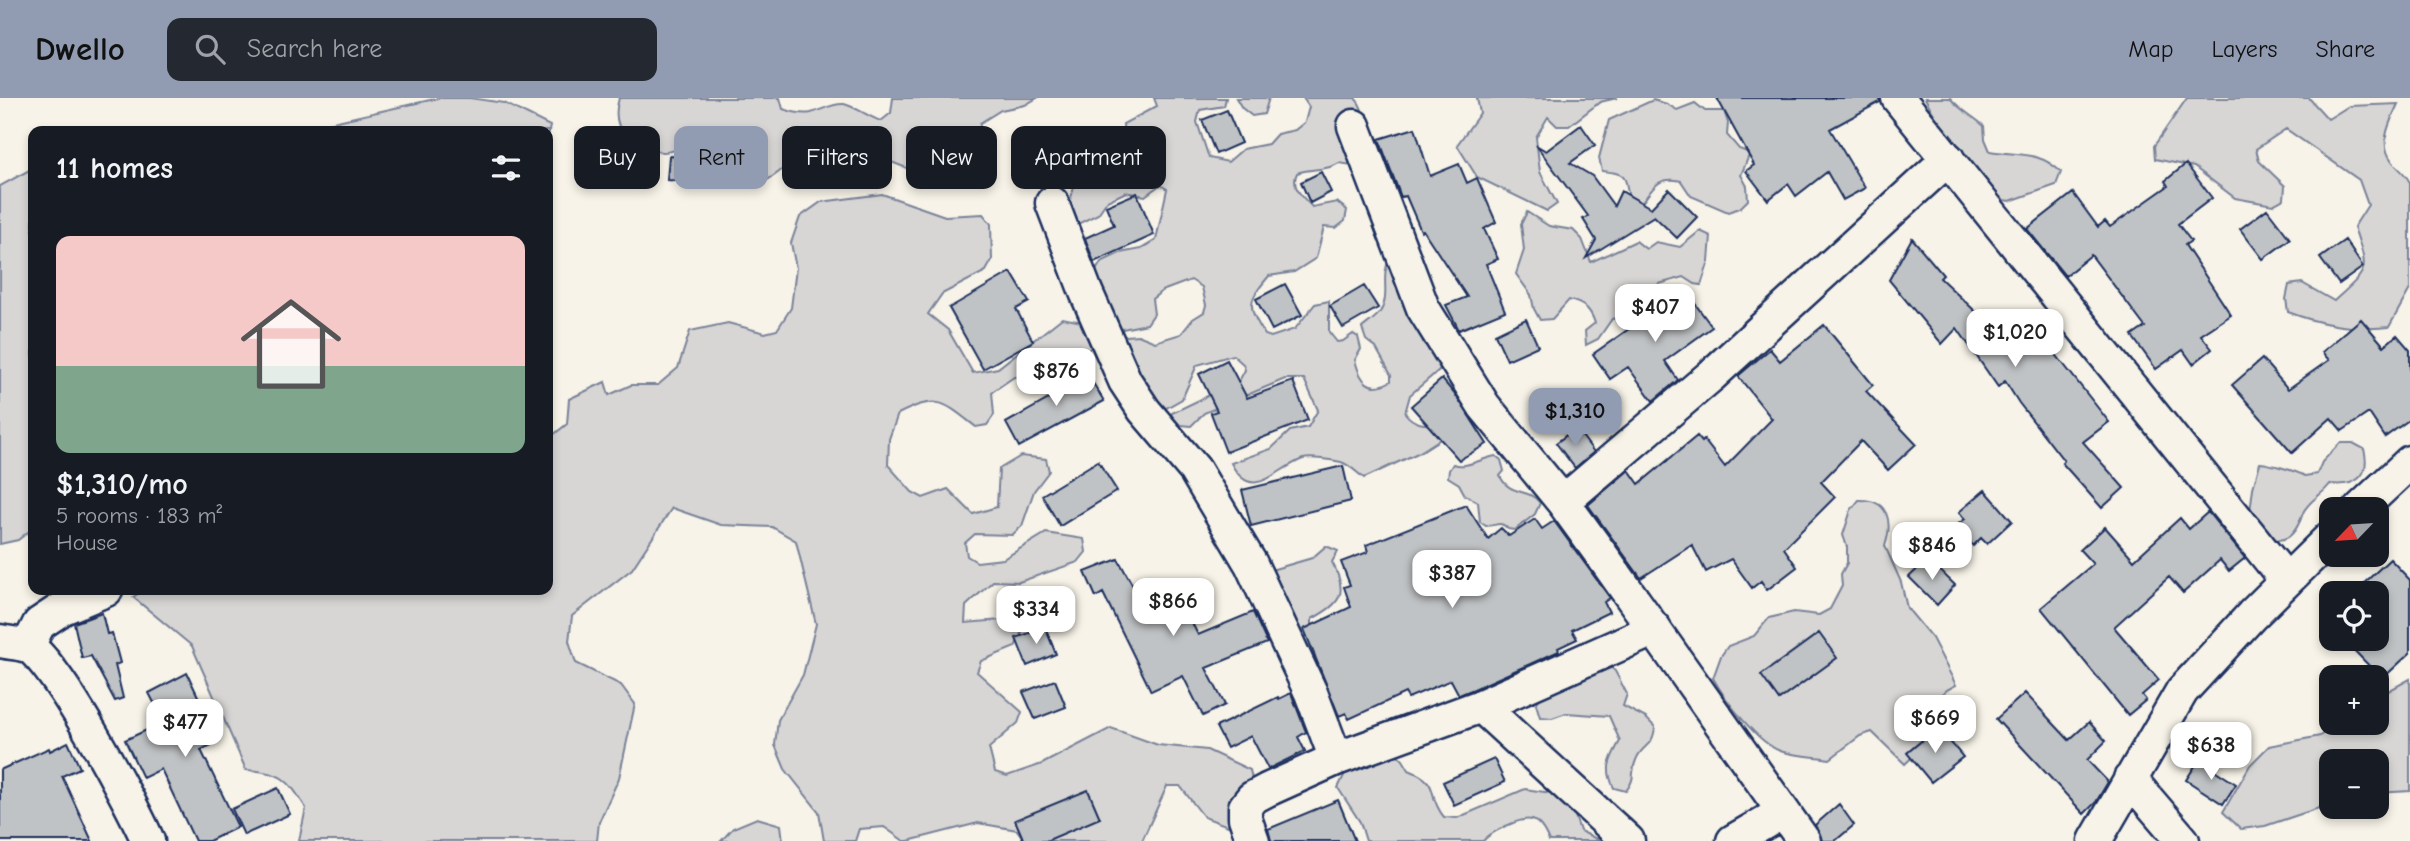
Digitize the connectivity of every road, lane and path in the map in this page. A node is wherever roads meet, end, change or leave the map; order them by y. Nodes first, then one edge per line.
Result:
1 (1898, 98) edge
2 (1354, 126) dead end
3 (1948, 159) junction
4 (1052, 203) dead end
5 (2410, 462) edge
6 (2373, 497) edge
7 (1563, 502) junction
8 (2319, 548) edge
9 (2286, 580) junction
10 (94, 595) edge
11 (1655, 629) junction
12 (14, 644) edge
13 (1481, 706) junction
14 (1336, 759) junction
15 (2130, 779) junction
16 (1783, 812) junction
17 (148, 841) edge
18 (1253, 841) edge
19 (1628, 841) edge
20 (1733, 841) edge
21 (1804, 841) edge
22 (2095, 841) edge
23 (2183, 841) edge

1 - 3 street
2 - 7 street
3 - 7 street
3 - 9 street
4 - 14 street
5 - 6 street
7 - 11 street
8 - 9 street
9 - 15 street
10 - 12 street
11 - 13 street
11 - 16 street
12 - 17 street
13 - 14 street
13 - 19 street
14 - 18 street
15 - 22 street
15 - 23 street
16 - 20 street
16 - 21 street

